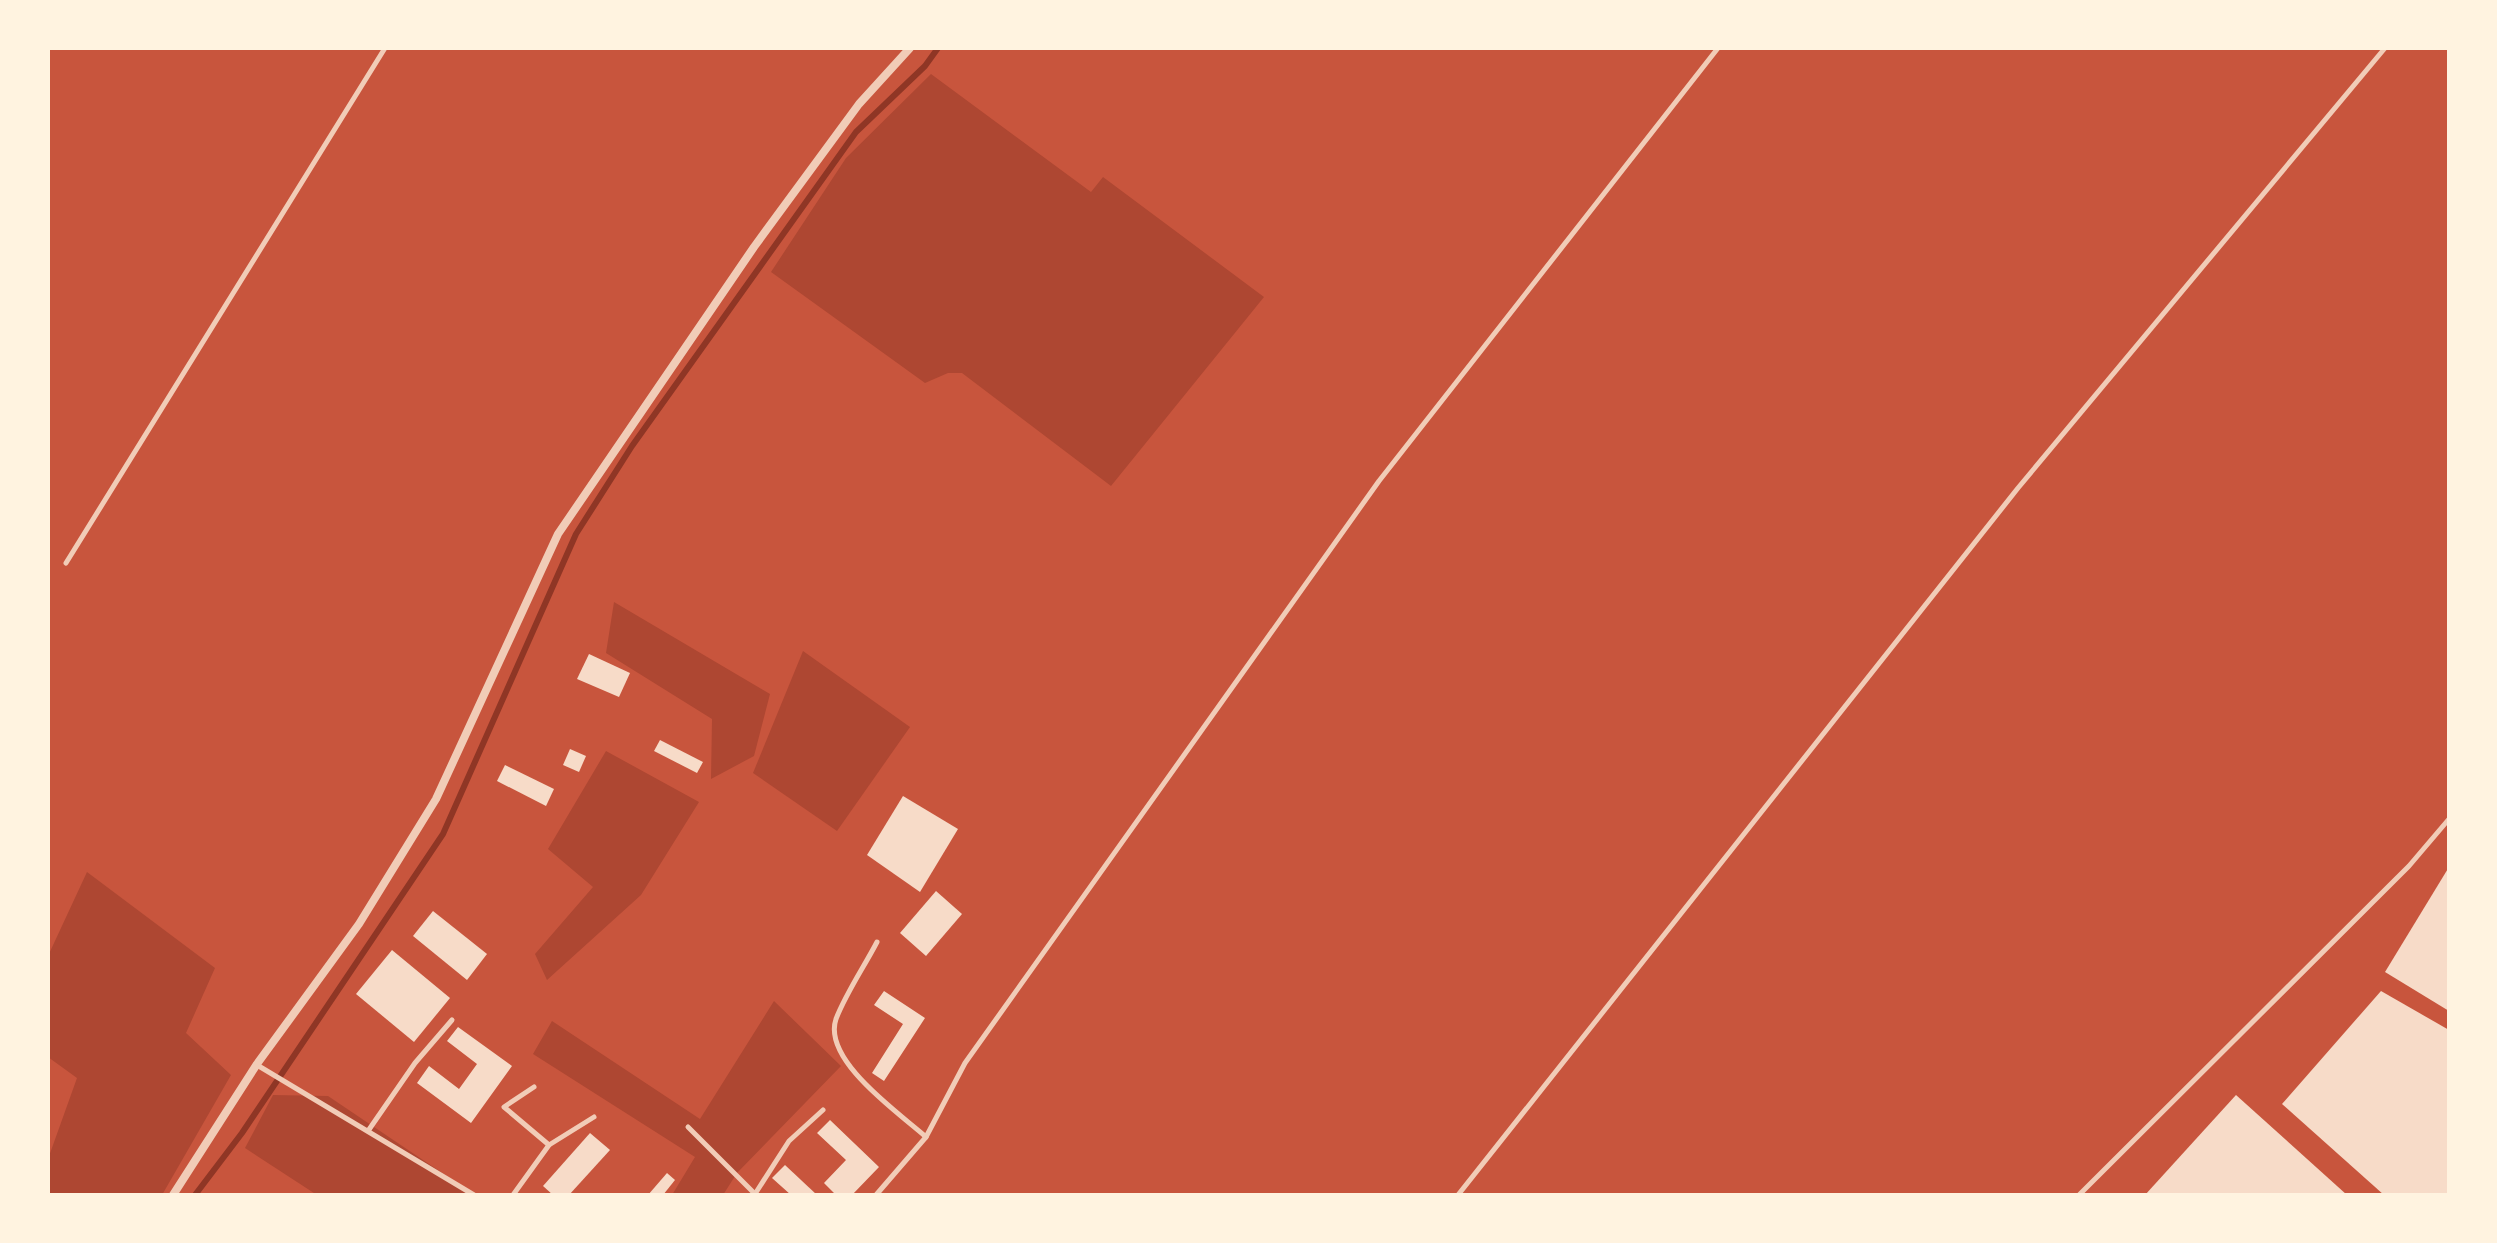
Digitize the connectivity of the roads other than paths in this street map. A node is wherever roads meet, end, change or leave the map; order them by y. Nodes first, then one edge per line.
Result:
1 (385, 48) edge
2 (910, 48) edge
3 (1718, 48) edge
4 (2385, 48) edge
5 (66, 563) dead end
6 (2449, 819) edge
7 (877, 942) dead end
8 (452, 1020) dead end
9 (257, 1064) junction
10 (534, 1087) dead end
11 (823, 1110) dead end
12 (594, 1117) dead end
13 (688, 1127) dead end
14 (368, 1131) junction
15 (926, 1137) junction
16 (549, 1145) junction
17 (755, 1194) edge
18 (173, 1195) edge
19 (474, 1195) edge
20 (513, 1195) edge
21 (876, 1195) edge
22 (1458, 1195) edge
23 (2079, 1195) edge

1 - 5 lane
2 - 9 street
3 - 15 lane
4 - 22 lane
6 - 23 lane
7 - 15 lane
8 - 14 lane
9 - 14 lane
9 - 18 street
10 - 16 lane
11 - 17 lane
12 - 16 lane
13 - 17 lane
14 - 19 lane
15 - 21 lane
16 - 20 lane

